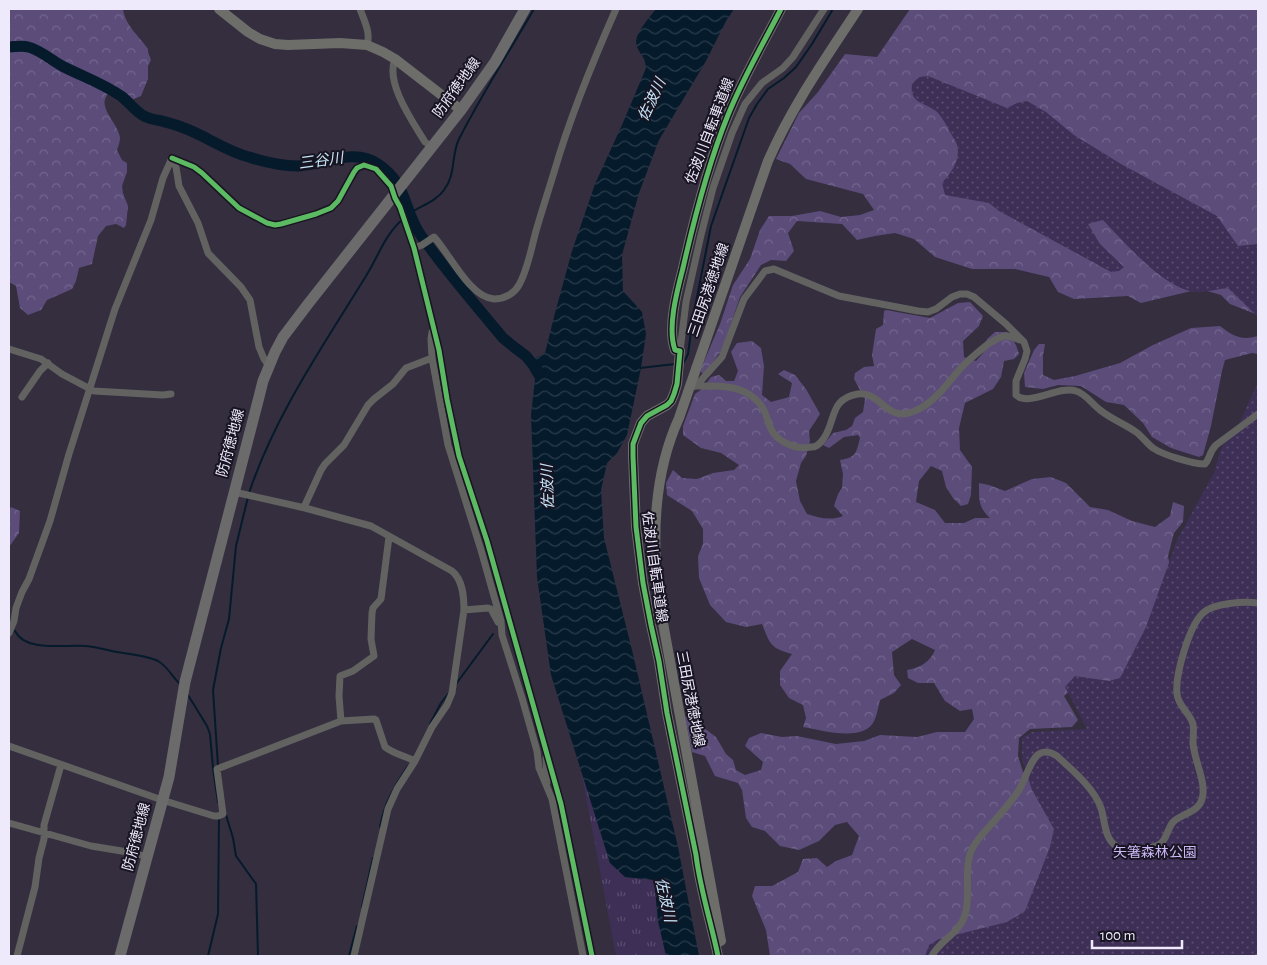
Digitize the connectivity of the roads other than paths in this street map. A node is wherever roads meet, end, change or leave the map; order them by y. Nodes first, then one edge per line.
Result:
1 (219, 9) edge
2 (360, 9) edge
3 (525, 9) edge
4 (616, 9) edge
5 (781, 9) edge
6 (824, 9) edge
7 (858, 9) edge
8 (367, 45) junction
9 (395, 59) junction
10 (461, 110) junction
11 (432, 147) junction
12 (172, 158) junction
13 (398, 189) junction
14 (418, 247) junction
15 (435, 331) junction
16 (1024, 342) junction
17 (9, 349) edge
18 (680, 353) junction
19 (432, 358) junction
20 (48, 363) junction
21 (269, 366) junction
22 (678, 372) junction
23 (694, 374) junction
24 (693, 386) junction
25 (90, 389) junction
26 (171, 394) dead end
27 (22, 397) dead end
28 (1258, 414) edge
29 (234, 492) junction
30 (305, 508) junction
31 (389, 537) junction
32 (1258, 603) edge
33 (464, 610) junction
34 (501, 626) junction
35 (9, 633) edge
36 (518, 655) junction
37 (679, 711) junction
38 (667, 713) junction
39 (341, 721) junction
40 (9, 746) edge
41 (548, 756) junction
42 (413, 760) junction
43 (61, 765) junction
44 (546, 785) junction
45 (162, 800) junction
46 (9, 823) edge
47 (43, 833) junction
48 (147, 856) junction
49 (699, 876) junction
50 (711, 894) junction
51 (709, 915) junction
52 (17, 956) edge
53 (120, 956) edge
54 (354, 956) edge
55 (583, 956) edge
56 (592, 956) edge
57 (718, 956) edge
58 (724, 956) edge
59 (932, 956) edge

1 - 8 main road
2 - 8 street
3 - 10 main road, 防府徳地線
4 - 14 street
5 - 18 main road, 佐波川自転車道線
6 - 18 street
7 - 23 main road, 三田尻港徳地線
8 - 9 main road
9 - 10 main road
9 - 11 street
10 - 11 main road, 防府徳地線
11 - 13 main road, 防府徳地線
12 - 13 street
12 - 21 street
12 - 25 street
13 - 14 street
13 - 21 main road, 防府徳地線
14 - 15 street
15 - 19 street
15 - 36 street
16 - 24 street
16 - 24 street
16 - 28 street
17 - 20 street
18 - 22 main road, 佐波川自転車道線
19 - 30 street
19 - 34 street
20 - 25 street
20 - 27 street
21 - 29 main road, 防府徳地線
22 - 23 street
22 - 38 main road, 佐波川自転車道線
23 - 24 main road, 三田尻港徳地線
24 - 37 main road, 三田尻港徳地線
25 - 26 street
25 - 35 street
29 - 30 street
29 - 45 main road, 防府徳地線
30 - 31 street
31 - 33 street
31 - 39 street
32 - 59 street
33 - 34 street
33 - 42 street
34 - 36 street
34 - 44 street
36 - 41 street
37 - 38 street
37 - 50 main road, 三田尻港徳地線
38 - 49 main road, 佐波川自転車道線
39 - 42 street
39 - 45 street
40 - 43 street
41 - 44 street
41 - 56 street
42 - 54 street
43 - 45 street
43 - 47 street
44 - 55 street
45 - 48 main road, 防府徳地線
46 - 47 street
47 - 48 street
47 - 52 street
48 - 53 main road, 防府徳地線
49 - 50 street
49 - 51 main road, 佐波川自転車道線
50 - 51 street
50 - 58 main road, 三田尻港徳地線
51 - 57 main road, 佐波川自転車道線

